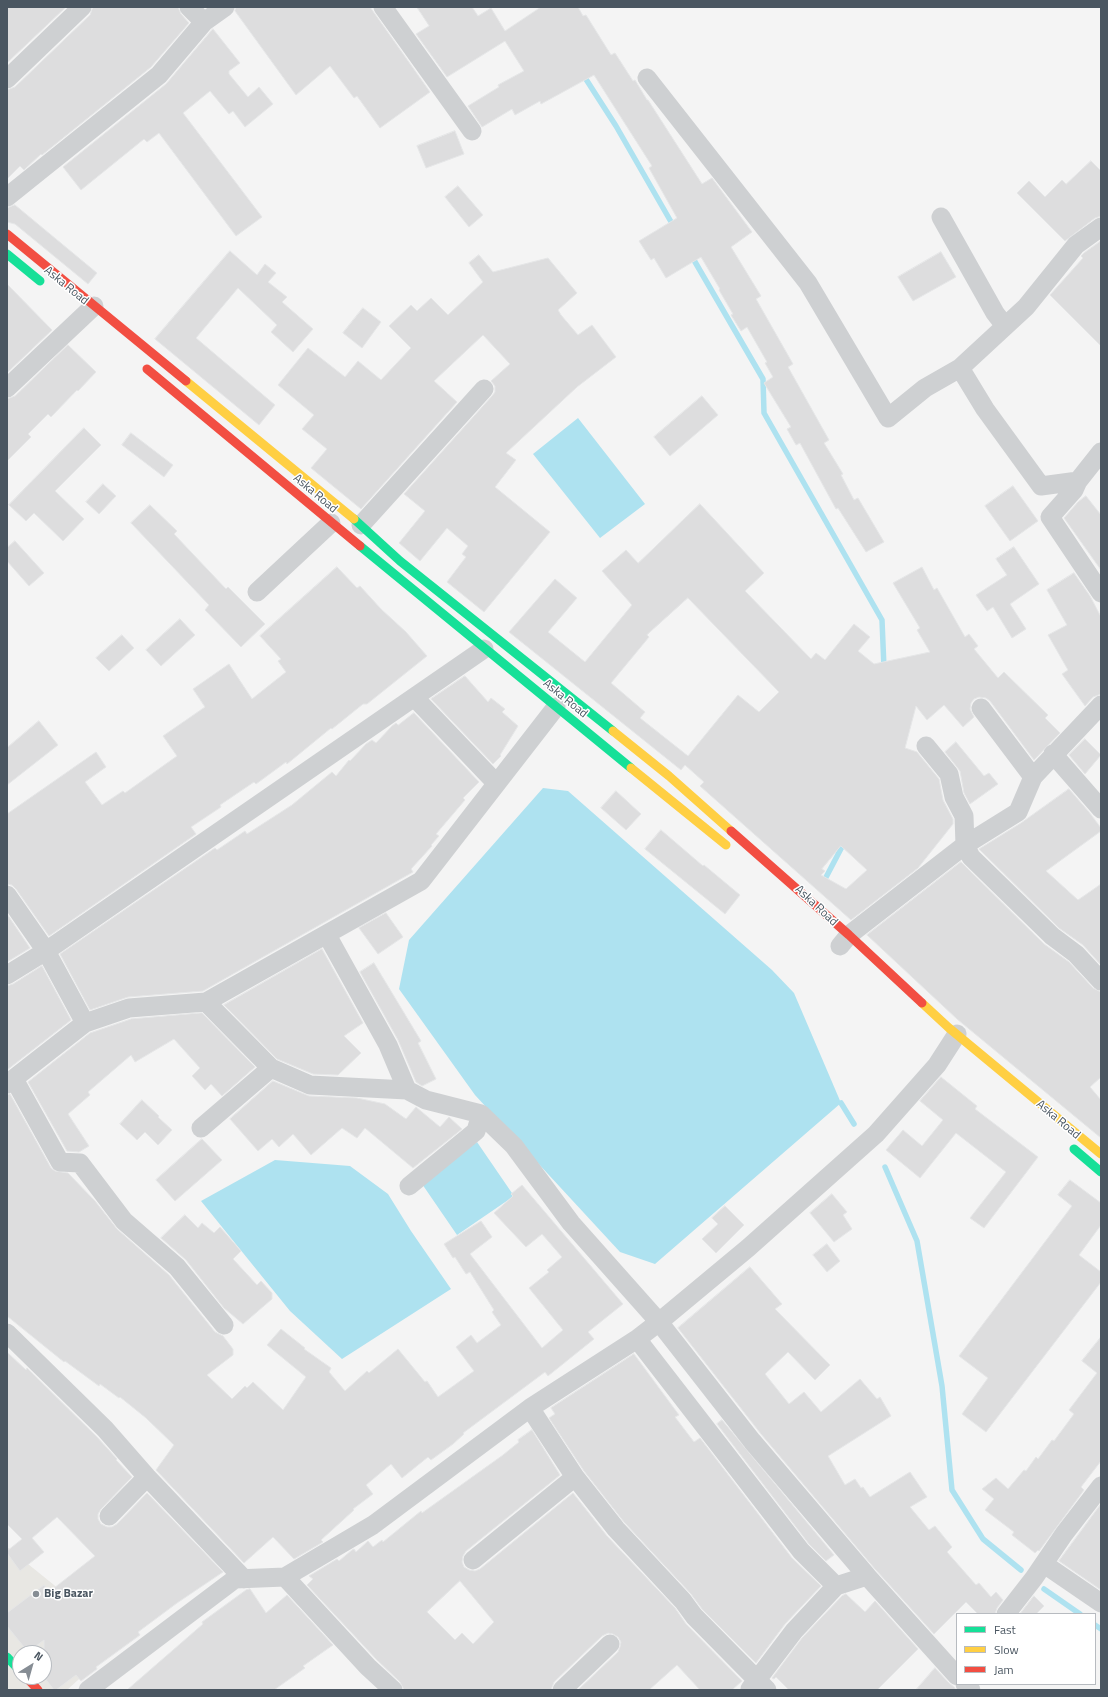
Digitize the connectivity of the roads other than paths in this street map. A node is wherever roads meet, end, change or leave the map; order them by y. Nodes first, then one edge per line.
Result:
1 (82, 7) edge
2 (189, 7) edge
3 (225, 7) edge
4 (383, 7) edge
5 (204, 22) junction
6 (647, 78) dead end
7 (7, 79) edge
8 (472, 131) dead end
9 (7, 198) edge
10 (941, 218) dead end
11 (1101, 227) edge
12 (7, 234) edge
13 (7, 254) edge
14 (49, 288) dead end
15 (87, 314) junction
16 (1005, 326) junction
17 (139, 362) dead end
18 (960, 368) junction
19 (7, 388) edge
20 (484, 389) dead end
21 (1101, 452) edge
22 (1078, 481) junction
23 (331, 523) junction
24 (361, 525) junction
25 (257, 592) dead end
26 (1101, 593) edge
27 (491, 644) junction
28 (415, 698) junction
29 (1101, 705) edge
30 (556, 707) junction
31 (980, 708) dead end
32 (926, 746) dead end
33 (1053, 754) junction
34 (1033, 777) junction
35 (496, 783) junction
36 (1101, 809) edge
37 (965, 845) junction
38 (732, 850) dead end
39 (7, 895) edge
40 (327, 935) junction
41 (843, 944) junction
42 (46, 951) junction
43 (7, 975) edge
44 (1101, 981) edge
45 (206, 1002) junction
46 (85, 1023) junction
47 (951, 1042) junction
48 (271, 1068) junction
49 (10, 1081) edge
50 (407, 1090) junction
51 (481, 1114) junction
52 (201, 1128) dead end
53 (1064, 1142) dead end
54 (1101, 1154) edge
55 (1101, 1172) edge
56 (409, 1186) dead end
57 (659, 1322) junction
58 (224, 1324) dead end
59 (7, 1333) edge
60 (637, 1338) junction
61 (530, 1408) junction
62 (575, 1477) junction
63 (147, 1478) junction
64 (1101, 1486) edge
65 (109, 1516) dead end
66 (473, 1560) dead end
67 (1044, 1564) junction
68 (867, 1576) junction
69 (286, 1577) junction
70 (244, 1579) junction
71 (836, 1586) junction
72 (1101, 1603) edge
73 (1007, 1613) edge
74 (610, 1644) dead end
75 (368, 1667) junction
76 (954, 1668) edge
77 (758, 1687) edge
78 (88, 1690) edge
79 (373, 1690) edge
80 (393, 1690) edge
81 (562, 1690) edge

1 - 7 street
2 - 5 street
3 - 5 street
4 - 8 street
5 - 9 street
6 - 18 street
10 - 16 street
11 - 16 street
12 - 15 main road
13 - 14 main road, Aska Road
15 - 19 street
15 - 24 main road
16 - 18 street
17 - 23 main road, Aska Road
18 - 22 street
20 - 24 street
21 - 22 street
22 - 26 street
23 - 25 street
23 - 27 main road, Aska Road
24 - 27 main road
27 - 28 street
27 - 30 main road, Aska Road
27 - 41 main road
28 - 35 street
28 - 42 street
29 - 33 street
30 - 35 street
30 - 38 main road, Aska Road
31 - 34 street
32 - 37 street
33 - 34 street
33 - 36 street
34 - 37 street
35 - 40 street
37 - 41 street
37 - 44 street
39 - 42 street
40 - 45 street
40 - 50 street
41 - 47 main road
42 - 43 street
42 - 46 street
45 - 46 street
45 - 48 street
46 - 49 street
47 - 54 main road
47 - 57 street
48 - 50 street
48 - 52 street
49 - 58 street
50 - 51 street
51 - 56 street
51 - 57 street
53 - 55 main road, Aska Road
57 - 60 street
57 - 68 street
59 - 63 street
60 - 61 street
60 - 71 street
61 - 62 street
61 - 69 street
62 - 66 street
62 - 77 street
63 - 65 street
63 - 70 street
64 - 67 street
67 - 72 street
67 - 73 street
68 - 71 street
68 - 76 street
69 - 70 street
69 - 75 street
70 - 78 street
71 - 77 street
74 - 81 street
75 - 79 street
75 - 80 street

